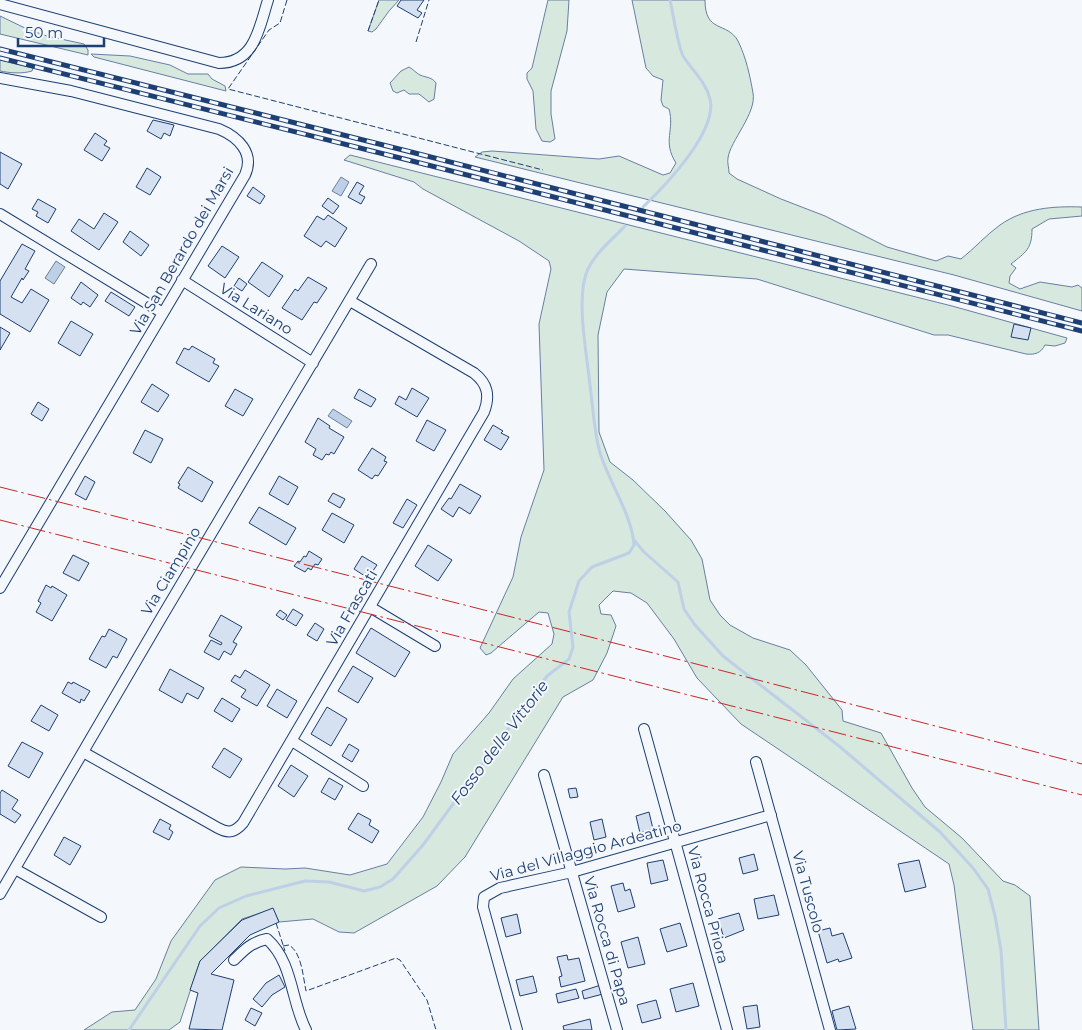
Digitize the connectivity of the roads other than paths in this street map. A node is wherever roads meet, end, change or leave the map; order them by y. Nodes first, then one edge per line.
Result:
1 (268, 0) edge
2 (0, 4) edge
3 (0, 78) edge
4 (0, 214) edge
5 (371, 264) dead end
6 (182, 280) junction
7 (350, 301) junction
8 (163, 313) junction
9 (313, 363) junction
10 (0, 588) edge
11 (370, 607) junction
12 (436, 646) dead end
13 (644, 729) dead end
14 (292, 741) junction
15 (83, 752) junction
16 (756, 762) dead end
17 (544, 775) dead end
18 (363, 786) dead end
19 (771, 815) junction
20 (675, 842) junction
21 (15, 869) junction
22 (572, 872) junction
23 (0, 894) edge
24 (101, 918) dead end
25 (234, 960) dead end
26 (306, 1030) edge
27 (517, 1030) edge
28 (617, 1030) edge
29 (727, 1030) edge
30 (830, 1030) edge

1 - 2 street
3 - 6 street, Via San Berardo dei Marsi
4 - 8 street
5 - 7 street, Via Ciampino
6 - 8 street, Via San Berardo dei Marsi
6 - 9 street, Via Lariano
7 - 9 street, Via Ciampino
7 - 11 street, Via Frascati
8 - 10 street, Via San Berardo dei Marsi
9 - 15 street, Via Ciampino
11 - 12 street
11 - 14 street, Via Frascati
13 - 20 street, Via Rocca Priora
14 - 15 street, Via Frascati
14 - 18 street
15 - 21 street, Via Ciampino
16 - 19 street, Via Tuscolo
17 - 22 street, Via Rocca di Papa
19 - 20 street, Via del Villaggio Ardeatino
19 - 30 street, Via Tuscolo
20 - 22 street, Via del Villaggio Ardeatino
20 - 29 street, Via Rocca Priora
21 - 23 street, Via Ciampino
21 - 24 street
22 - 27 street, Via del Villaggio Ardeatino
22 - 28 street, Via Rocca di Papa
25 - 26 street

